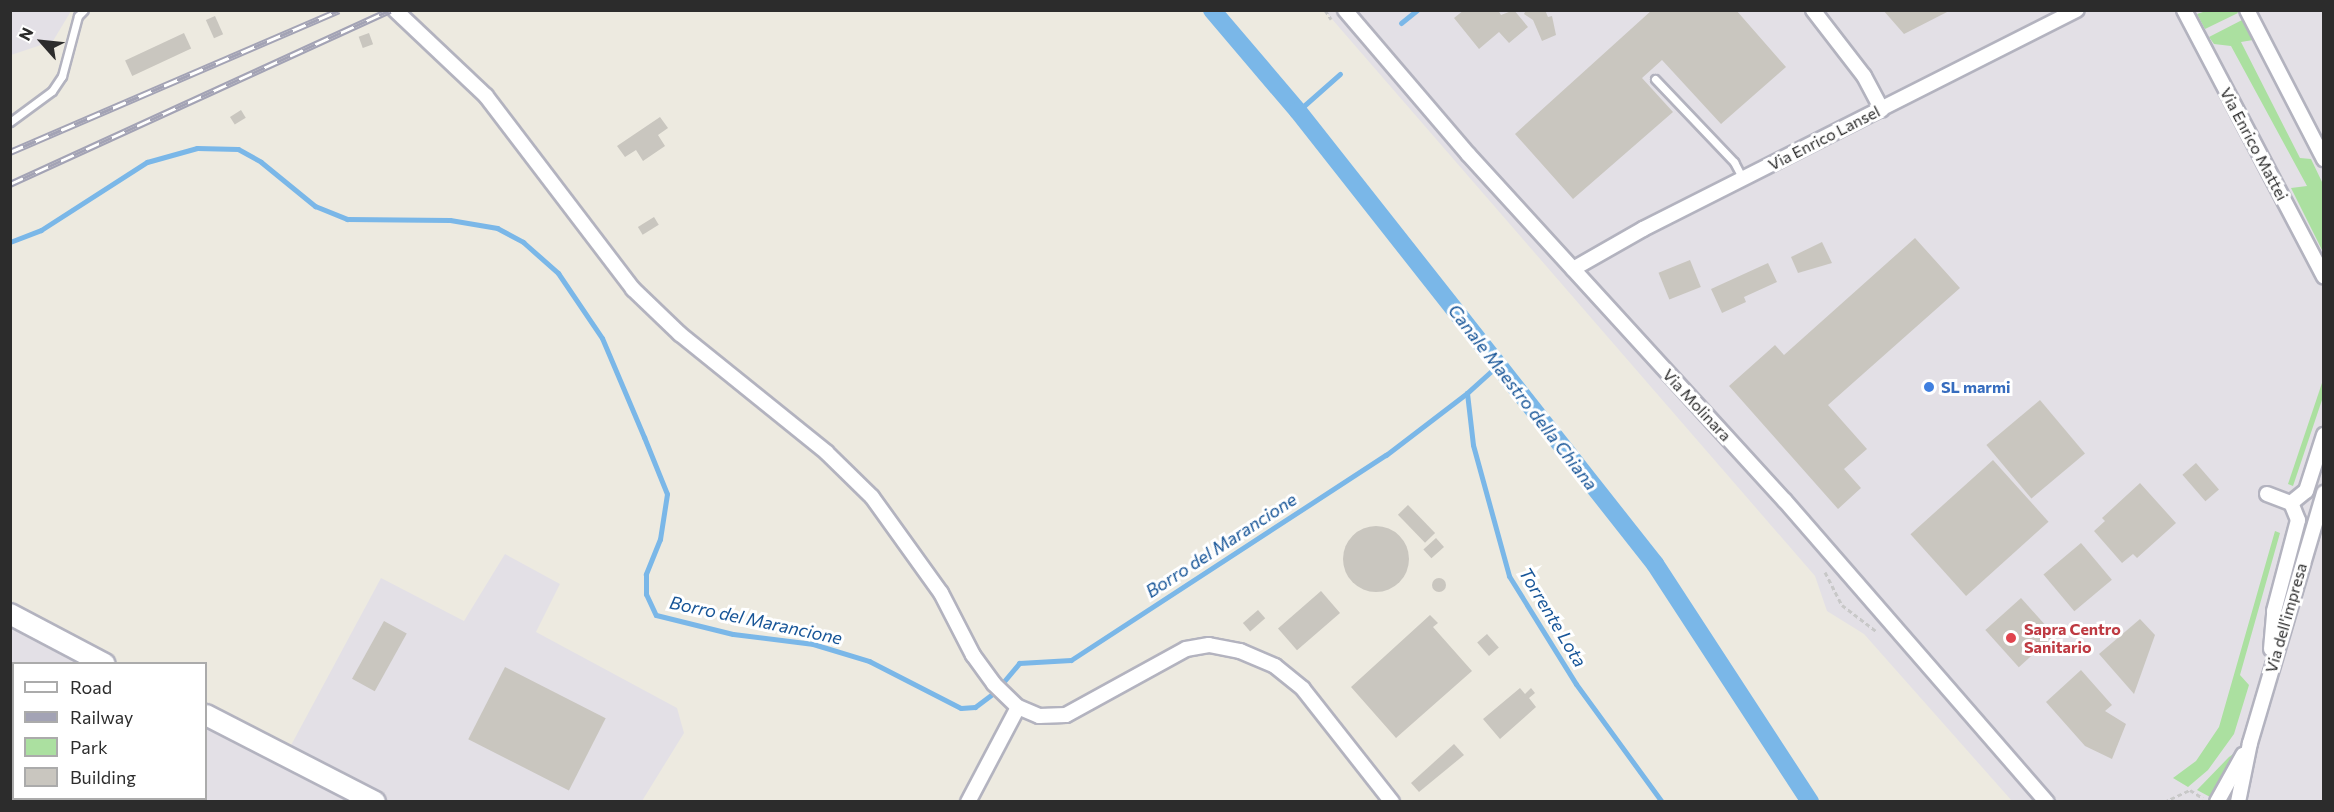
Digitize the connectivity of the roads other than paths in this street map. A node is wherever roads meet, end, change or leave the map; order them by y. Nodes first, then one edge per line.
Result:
1 (84, 10) edge
2 (395, 10) edge
3 (1345, 10) edge
4 (1813, 10) edge
5 (2077, 10) edge
6 (2184, 10) edge
7 (2247, 10) edge
8 (1655, 79) dead end
9 (1882, 110) junction
10 (10, 122) edge
11 (2324, 159) edge
12 (1743, 179) junction
13 (1573, 269) junction
14 (2324, 277) edge
15 (2324, 435) edge
16 (2324, 493) edge
17 (2267, 494) dead end
18 (2291, 503) junction
19 (10, 614) edge
20 (103, 662) edge
21 (2268, 681) junction
22 (1017, 707) junction
23 (207, 716) edge
24 (2250, 742) junction
25 (2210, 800) edge
26 (375, 801) edge
27 (968, 801) edge
28 (1392, 801) edge
29 (2047, 801) edge
30 (2238, 801) edge

1 - 10 lane
2 - 22 street
3 - 13 street, Via Molinara
4 - 9 street
5 - 9 street, Via Enrico Lansel
6 - 14 street, Via Enrico Mattei
7 - 11 street
8 - 12 lane
9 - 12 street, Via Enrico Lansel
12 - 13 street, Via Enrico Lansel
13 - 29 street, Via Molinara
15 - 18 street
16 - 21 street, Via dell'impresa
17 - 18 street
18 - 21 street
19 - 20 main road
21 - 24 street, Via dell'impresa
22 - 27 street
22 - 28 street
23 - 26 main road
24 - 25 street, Via dell'impresa
24 - 30 street, Via dell'impresa

